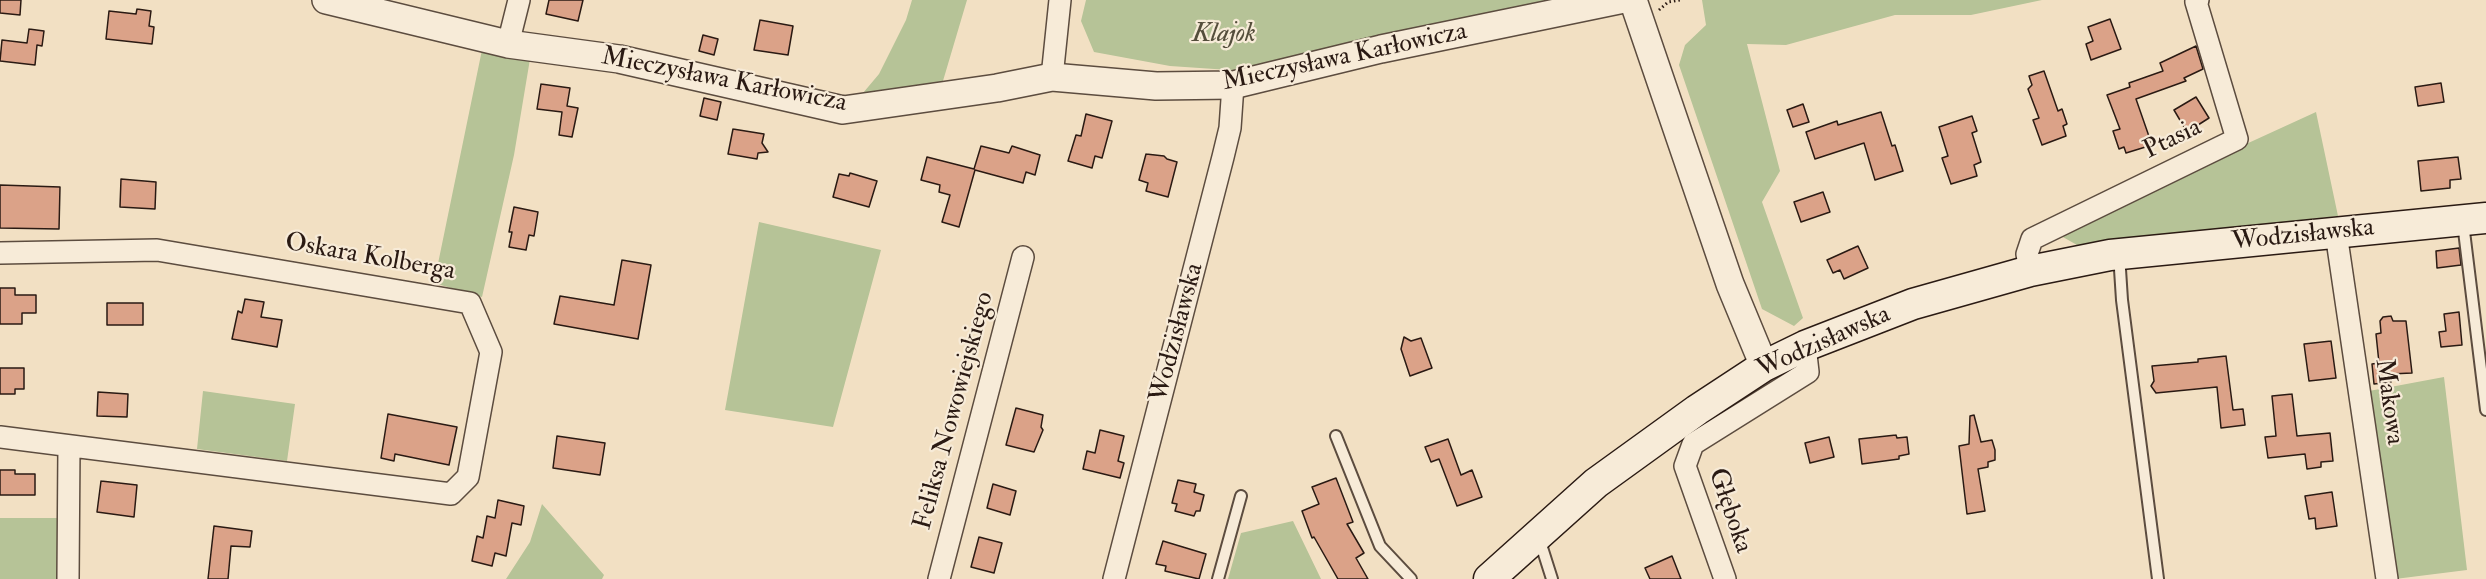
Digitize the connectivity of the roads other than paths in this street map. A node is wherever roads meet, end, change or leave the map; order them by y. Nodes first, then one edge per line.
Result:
1 (326, 0) edge
2 (519, 0) edge
3 (1060, 0) edge
4 (1619, 0) edge
5 (1633, 0) edge
6 (2198, 0) edge
7 (508, 44) junction
8 (1052, 77) junction
9 (1233, 85) junction
10 (2474, 219) edge
11 (2336, 233) junction
12 (0, 253) edge
13 (2119, 254) junction
14 (1023, 257) dead end
15 (2030, 271) junction
16 (1805, 346) junction
17 (1764, 366) junction
18 (2486, 410) edge
19 (1336, 435) dead end
20 (0, 437) edge
21 (69, 446) junction
22 (1241, 496) dead end
23 (1539, 534) junction
24 (68, 579) edge
25 (939, 579) edge
26 (1114, 579) edge
27 (1218, 579) edge
28 (1411, 579) edge
29 (1489, 579) edge
30 (1552, 579) edge
31 (1725, 579) edge
32 (2158, 579) edge
33 (2387, 579) edge

1 - 7 street, Mieczysława Karłowicza
2 - 7 street
3 - 8 street
4 - 9 street, Mieczysława Karłowicza
5 - 17 street
6 - 15 street, Ptasia
7 - 8 street, Mieczysława Karłowicza
8 - 9 street, Mieczysława Karłowicza
9 - 26 street, Wodzisławska
10 - 11 main road, Wodzisławska
10 - 18 lane
11 - 13 main road, Wodzisławska
11 - 33 street, Makowa
12 - 21 street, Oskara Kolberga
13 - 15 main road, Wodzisławska
13 - 32 lane
14 - 25 street, Feliksa Nowowiejskiego
15 - 16 main road, Wodzisławska
16 - 17 main road, Wodzisławska
16 - 31 street, Głęboka
17 - 23 main road, Wodzisławska
19 - 28 lane
20 - 21 street, Oskara Kolberga
21 - 24 street
22 - 27 lane
23 - 29 main road, Wodzisławska
23 - 30 lane

